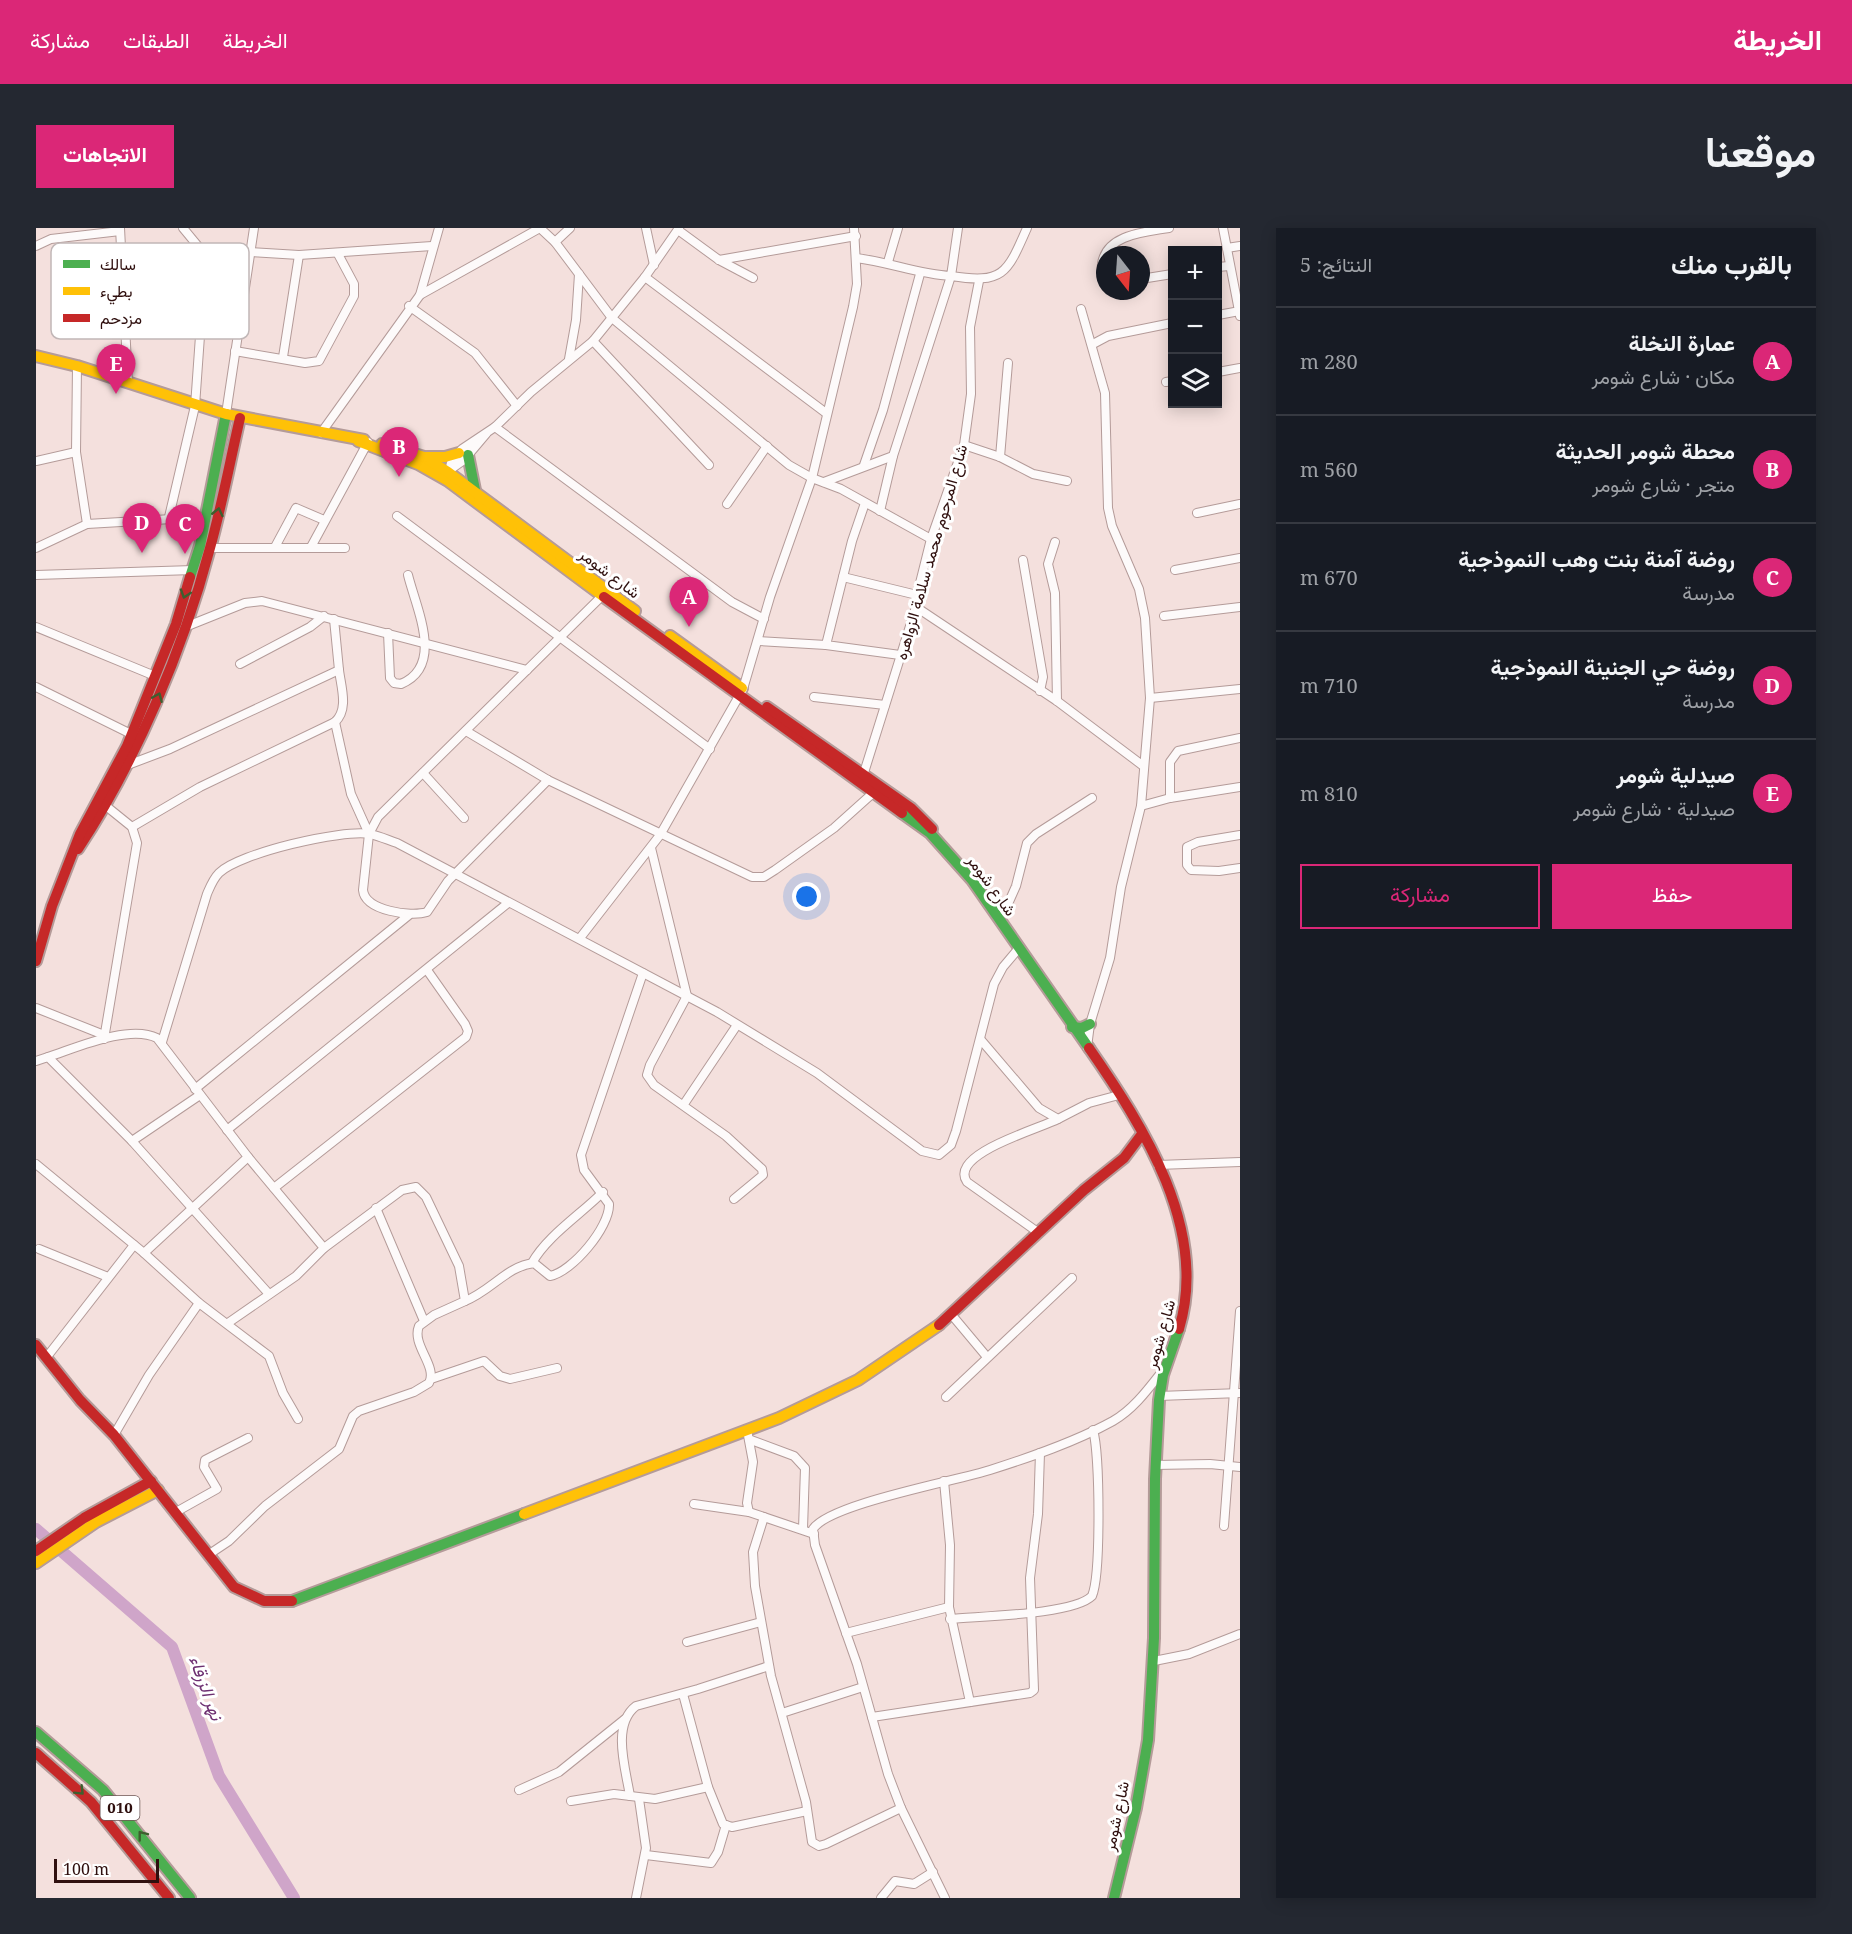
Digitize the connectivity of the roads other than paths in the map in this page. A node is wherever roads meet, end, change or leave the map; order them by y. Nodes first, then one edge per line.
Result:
1 (183, 228) edge
2 (254, 228) edge
3 (540, 228) edge
4 (570, 228) edge
5 (646, 228) edge
6 (898, 228) edge
7 (958, 228) edge
8 (1027, 228) edge
9 (1169, 228) edge
10 (1223, 228) edge
11 (120, 229) edge
12 (437, 229) edge
13 (678, 229) edge
14 (855, 232) edge
15 (555, 242) junction
16 (194, 243) edge
17 (36, 246) edge
18 (432, 246) junction
19 (1111, 246) edge
20 (1240, 246) edge
21 (1227, 248) junction
22 (250, 252) junction
23 (338, 254) junction
24 (299, 255) junction
25 (856, 258) junction
26 (249, 259) edge
27 (719, 260) junction
28 (888, 262) junction
29 (654, 265) junction
30 (1229, 266) junction
31 (1222, 267) edge
32 (579, 274) junction
33 (920, 274) junction
34 (1168, 275) edge
35 (951, 276) junction
36 (645, 277) junction
37 (753, 278) dead end
38 (1150, 278) edge
39 (979, 281) junction
40 (420, 295) junction
41 (410, 306) junction
42 (1081, 309) dead end
43 (1240, 313) edge
44 (1222, 315) edge
45 (612, 318) junction
46 (1168, 324) edge
47 (126, 339) edge
48 (200, 339) edge
49 (237, 339) edge
50 (593, 341) junction
51 (1093, 344) junction
52 (235, 351) junction
53 (36, 356) edge
54 (283, 357) junction
55 (569, 359) junction
56 (1008, 363) dead end
57 (77, 366) junction
58 (1240, 368) edge
59 (1222, 371) edge
60 (128, 383) junction
61 (195, 406) junction
62 (517, 406) junction
63 (826, 412) junction
64 (226, 414) junction
65 (240, 418) junction
66 (495, 427) junction
67 (321, 433) junction
68 (364, 442) junction
69 (964, 445) junction
70 (767, 446) junction
71 (76, 452) junction
72 (464, 454) junction
73 (893, 456) junction
74 (424, 457) junction
75 (1000, 457) junction
76 (36, 461) edge
77 (709, 465) dead end
78 (864, 465) junction
79 (448, 476) junction
80 (812, 478) junction
81 (1067, 481) dead end
82 (824, 482) junction
83 (475, 490) junction
84 (865, 503) junction
85 (727, 504) dead end
86 (1240, 504) edge
87 (880, 511) junction
88 (1197, 513) dead end
89 (397, 516) dead end
90 (169, 517) junction
91 (206, 517) junction
92 (324, 520) junction
93 (87, 524) junction
94 (931, 540) junction
95 (1055, 542) dead end
96 (275, 547) junction
97 (311, 547) junction
98 (36, 548) edge
99 (210, 548) junction
100 (345, 548) dead end
101 (1240, 558) edge
102 (1023, 561) dead end
103 (193, 570) junction
104 (1175, 570) dead end
105 (36, 575) edge
106 (408, 575) dead end
107 (843, 577) junction
108 (917, 594) junction
109 (602, 596) junction
110 (916, 607) junction
111 (1240, 607) edge
112 (324, 616) junction
113 (1164, 616) dead end
114 (334, 619) junction
115 (764, 619) junction
116 (36, 627) edge
117 (185, 627) junction
118 (388, 633) junction
119 (559, 637) junction
120 (759, 641) junction
121 (426, 645) junction
122 (826, 645) junction
123 (900, 655) junction
124 (240, 664) dead end
125 (339, 670) junction
126 (527, 670) junction
127 (155, 676) junction
128 (36, 687) edge
129 (1240, 689) edge
130 (1040, 691) junction
131 (742, 692) junction
132 (814, 697) dead end
133 (1150, 698) junction
134 (1057, 701) junction
135 (885, 705) junction
136 (335, 722) junction
137 (466, 731) junction
138 (131, 734) junction
139 (1240, 738) edge
140 (710, 749) junction
141 (1142, 765) junction
142 (122, 766) junction
143 (423, 773) junction
144 (862, 779) junction
145 (548, 780) junction
146 (1240, 787) edge
147 (873, 793) junction
148 (1092, 798) dead end
149 (1170, 798) junction
150 (106, 806) junction
151 (1141, 806) junction
152 (464, 818) dead end
153 (132, 827) junction
154 (369, 834) junction
155 (660, 835) junction
156 (1240, 835) edge
157 (942, 844) junction
158 (651, 848) junction
159 (70, 859) junction
160 (1240, 868) edge
161 (455, 874) junction
162 (508, 903) junction
163 (409, 915) junction
164 (997, 917) junction
165 (40, 934) edge
166 (580, 938) junction
167 (1018, 948) junction
168 (36, 959) edge
169 (427, 970) junction
170 (643, 973) junction
171 (687, 996) junction
172 (36, 1008) edge
173 (1090, 1024) junction
174 (737, 1025) junction
175 (1072, 1027) junction
176 (104, 1037) junction
177 (981, 1040) junction
178 (162, 1042) junction
179 (1087, 1047) junction
180 (48, 1057) junction
181 (36, 1061) edge
182 (197, 1092) junction
183 (1119, 1095) junction
184 (684, 1104) junction
185 (1058, 1119) junction
186 (227, 1130) junction
187 (1142, 1134) junction
188 (132, 1141) junction
189 (1150, 1149) junction
190 (248, 1157) junction
191 (1124, 1158) junction
192 (1240, 1162) edge
193 (36, 1164) edge
194 (1158, 1165) junction
195 (274, 1188) junction
196 (603, 1192) junction
197 (734, 1199) dead end
198 (192, 1207) junction
199 (376, 1208) junction
200 (1039, 1233) junction
201 (134, 1245) junction
202 (324, 1248) junction
203 (39, 1249) dead end
204 (144, 1253) junction
205 (532, 1263) junction
206 (108, 1277) junction
207 (1072, 1278) dead end
208 (269, 1294) junction
209 (465, 1301) junction
210 (199, 1304) junction
211 (1240, 1311) edge
212 (951, 1314) junction
213 (424, 1321) junction
214 (228, 1323) junction
215 (36, 1345) edge
216 (987, 1357) junction
217 (46, 1358) junction
218 (557, 1368) dead end
219 (1165, 1368) junction
220 (431, 1379) junction
221 (1237, 1393) edge
222 (1159, 1396) junction
223 (946, 1397) dead end
224 (298, 1419) dead end
225 (1093, 1430) junction
226 (114, 1435) junction
227 (749, 1435) junction
228 (248, 1438) dead end
229 (1040, 1453) junction
230 (1155, 1465) junction
231 (1230, 1466) junction
232 (1240, 1467) edge
233 (944, 1481) junction
234 (154, 1486) junction
235 (694, 1504) dead end
236 (176, 1512) junction
237 (750, 1512) junction
238 (764, 1517) junction
239 (1224, 1526) dead end
240 (802, 1529) junction
241 (814, 1534) junction
242 (40, 1552) edge
243 (208, 1556) junction
244 (36, 1563) edge
245 (949, 1607) junction
246 (1031, 1612) junction
247 (950, 1619) junction
248 (761, 1622) junction
249 (846, 1633) junction
250 (1240, 1634) edge
251 (687, 1642) dead end
252 (1154, 1661) junction
253 (769, 1666) junction
254 (863, 1687) junction
255 (683, 1694) junction
256 (970, 1702) junction
257 (782, 1713) junction
258 (872, 1717) junction
259 (625, 1719) junction
260 (36, 1732) edge
261 (36, 1753) edge
262 (708, 1786) junction
263 (519, 1790) dead end
264 (630, 1796) junction
265 (639, 1799) junction
266 (571, 1801) dead end
267 (901, 1808) junction
268 (807, 1811) junction
269 (726, 1825) junction
270 (646, 1855) junction
271 (933, 1872) junction
272 (169, 1898) edge
273 (190, 1898) edge
274 (636, 1898) edge
275 (881, 1898) edge
276 (945, 1898) edge
277 (1114, 1898) edge

1 - 16 street
2 - 22 street
3 - 15 street
3 - 40 street
4 - 15 street
5 - 29 street
6 - 28 street
7 - 35 street
8 - 39 street
9 - 19 street
10 - 21 street
11 - 17 street
12 - 18 street
13 - 27 street
13 - 29 street
14 - 25 street
14 - 27 street
15 - 32 street
18 - 23 street
18 - 40 street
20 - 21 street
21 - 30 street
22 - 24 street
22 - 26 street
23 - 24 street
23 - 54 street
24 - 54 street
25 - 28 street
25 - 63 street
27 - 37 street
28 - 33 street
29 - 36 street
30 - 31 street
30 - 43 street
32 - 45 street
32 - 55 street
33 - 35 street
33 - 78 street
34 - 38 street
35 - 39 street
35 - 73 street
36 - 45 street
36 - 63 street
39 - 69 street, شارع المرحوم محمد سلامة الزواهره
40 - 41 street
41 - 62 street
41 - 67 street
42 - 51 street
43 - 44 street
45 - 50 street
45 - 70 street
46 - 51 street
47 - 60 street
48 - 61 street
49 - 52 street
50 - 55 street
50 - 77 street
51 - 133 street
52 - 54 street
52 - 64 street
53 - 57 main road, شارع شومر
55 - 62 street
56 - 75 street
57 - 60 main road, شارع شومر
57 - 71 street
58 - 59 street
60 - 61 main road, شارع شومر
61 - 64 main road, شارع شومر
61 - 90 street
62 - 66 street
63 - 80 street
64 - 65 main road, شارع شومر
64 - 91 main road
65 - 67 main road, شارع شومر
99 -> 65 main road
66 - 72 street
66 - 115 street
67 - 68 main road, شارع شومر
68 - 74 main road, شارع شومر
68 - 79 main road, شارع شومر
68 - 92 street
69 - 75 street
69 - 94 street, شارع المرحوم محمد سلامة الزواهره
70 - 80 street
70 - 85 street
71 - 76 street
71 - 93 street
72 - 74 main road
72 - 79 street
72 - 83 main road
73 - 78 street
73 - 87 street
74 - 79 main road, شارع شومر
75 - 81 street
78 - 82 street
79 - 83 main road, شارع شومر
79 - 109 main road, شارع شومر
80 - 82 street
80 - 115 street
82 - 84 street
83 - 131 main road, شارع شومر
84 - 87 street
84 - 107 street
86 - 88 street
87 - 94 street
89 - 119 street
90 - 91 street
90 - 93 street
91 - 103 main road
92 - 96 street
92 - 97 street
93 - 98 street
94 - 108 street, شارع المرحوم محمد سلامة الزواهره
95 - 134 street
96 - 97 street
96 - 99 street
97 - 100 street
99 - 117 main road
101 - 104 street
102 - 130 street
103 - 105 street
103 -> 127 main road
106 - 121 street
107 - 108 street
107 - 122 street
108 - 110 street, شارع المرحوم محمد سلامة الزواهره
109 - 119 street
109 - 131 main road, شارع شومر
110 - 123 street, شارع المرحوم محمد سلامة الزواهره
110 - 130 street
111 - 113 street
112 - 114 street
112 - 117 street
112 - 124 street
114 - 118 street
114 - 125 street
115 - 120 street
116 - 127 street
142 -> 117 main road
118 - 121 street
118 - 121 street
119 - 126 street
119 - 140 street
120 - 122 street
120 - 131 street
121 - 126 street
122 - 123 street
123 - 135 street, شارع المرحوم محمد سلامة الزواهره
125 - 136 street
125 - 142 street
126 - 137 street
127 - 138 main road
128 - 138 street
129 - 133 street
130 - 134 street
131 - 140 street
131 - 144 main road, شارع شومر
132 - 135 street
133 - 141 street
134 - 141 street
135 - 144 street, شارع المرحوم محمد سلامة الزواهره
136 - 153 street
136 - 154 street
137 - 143 street
137 - 145 street
138 - 142 main road
139 - 149 street
140 - 155 street
141 - 151 street
142 - 150 main road
142 - 159 main road
143 - 152 street
143 - 154 street
144 - 147 main road, شارع شومر
144 - 157 main road, شارع شومر
145 - 155 street
145 - 161 street
146 - 149 street
147 - 155 street
147 - 157 main road, شارع شومر
148 - 164 street
149 - 151 street
150 - 153 street
150 - 159 main road
151 - 173 street
153 - 176 street
154 - 161 street
154 - 163 street
154 - 178 street
155 - 158 street
156 - 160 street
157 - 164 main road, شارع شومر
158 - 166 street
158 - 171 street
159 - 165 main road
161 - 162 street
161 - 163 street
162 - 166 street
162 - 169 street
163 - 182 street
164 - 167 main road, شارع شومر
165 - 168 main road
166 - 170 street
167 - 175 main road, شارع شومر
167 - 177 street
169 - 186 street
169 - 195 street
170 - 171 street
170 - 196 street
171 - 174 street
171 - 184 street
172 - 176 street
173 - 175 main road
173 - 179 street
174 - 177 street
174 - 184 street
175 - 179 main road, شارع شومر
176 - 178 street
176 - 180 street
177 - 185 street
178 - 182 street
179 - 183 main road, شارع شومر
180 - 181 street
180 - 188 street
182 - 186 street
182 - 188 street
183 - 185 street
183 - 187 main road, شارع شومر
184 - 197 street
185 - 200 street
186 - 190 street
187 - 189 main road, شارع شومر
187 - 191 main road
188 - 198 street
189 - 191 main road
189 - 194 main road, شارع شومر
190 - 195 street
190 - 198 street
191 - 200 main road
192 - 194 street
193 - 201 street
194 - 219 main road, شارع شومر
195 - 202 street
196 - 205 street
196 - 205 street
198 - 204 street
198 - 208 street
199 - 202 street
199 - 209 street
199 - 213 street
200 - 212 main road
201 - 204 street
201 - 206 street
202 - 208 street
203 - 206 street
204 - 210 street
205 - 209 street
206 - 217 street
207 - 216 street
208 - 214 street
209 - 213 street
210 - 214 street
210 - 226 street
211 - 221 street
212 - 216 street
212 - 227 main road
213 - 220 street
214 - 224 street
215 - 217 main road
216 - 223 street
217 - 226 main road
218 - 220 street
219 - 222 main road, شارع شومر
219 - 225 street
220 - 243 street
221 - 222 street
221 - 231 street
222 - 230 main road, شارع شومر
225 - 229 street
225 - 246 street
226 - 234 main road
227 - 237 street
227 - 240 street
227 - 243 main road
228 - 236 street
229 - 233 street
229 - 246 street
230 - 231 street
230 - 252 main road, شارع شومر
231 - 232 street
231 - 239 street
233 - 241 street
233 - 245 street
234 - 236 main road
234 - 242 main road
235 - 237 street
236 - 243 main road
237 - 238 street
238 - 240 street
238 - 248 street
240 - 241 street
241 - 249 street
242 - 244 main road
245 - 247 street
245 - 249 street
246 - 247 street
246 - 256 street
247 - 256 street
248 - 251 street
248 - 253 street
249 - 254 street
250 - 252 street
252 - 277 main road, شارع شومر
253 - 255 street
253 - 257 street
254 - 257 street
254 - 258 street
255 - 259 street
255 - 262 street
256 - 258 street
257 - 268 street
258 - 267 street
259 - 263 street
259 - 264 street
273 -> 260 main road, 010
261 -> 272 main road, 010
262 - 265 street
262 - 269 street
264 - 265 street
264 - 266 street
265 - 270 street
267 - 268 street
267 - 271 street
268 - 269 street
269 - 270 street
270 - 274 street
271 - 275 street
271 - 276 street

